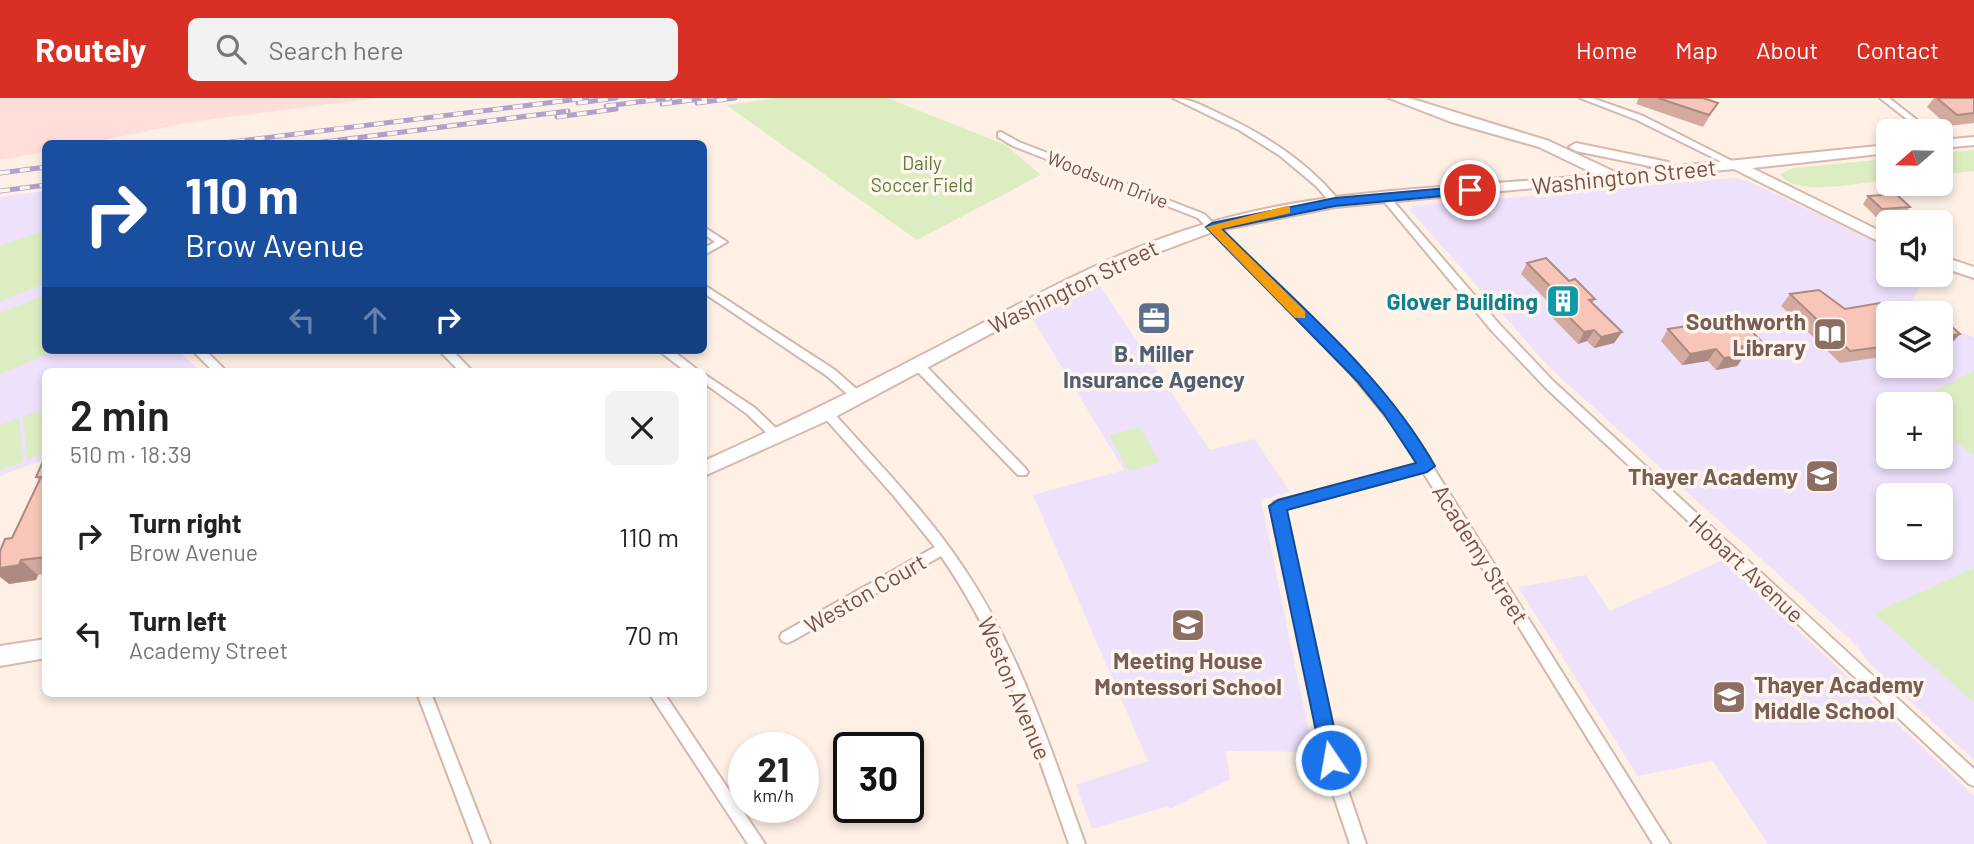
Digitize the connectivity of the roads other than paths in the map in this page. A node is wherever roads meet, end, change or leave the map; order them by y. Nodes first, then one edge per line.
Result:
1 (1177, 98) edge
2 (1396, 98) edge
3 (1884, 98) edge
4 (1589, 99) edge
5 (1911, 119) edge
6 (1507, 133) junction
7 (1001, 135) dead end
8 (1974, 141) edge
9 (1953, 142) edge
10 (1576, 147) junction
11 (1876, 150) edge
12 (1735, 165) junction
13 (1699, 169) junction
14 (1615, 178) junction
15 (1552, 184) junction
16 (1385, 197) junction
17 (1335, 202) junction
18 (1212, 227) junction
19 (707, 232) edge
20 (1876, 235) edge
21 (722, 242) joint
22 (707, 250) edge
23 (1953, 265) edge
24 (1974, 273) edge
25 (707, 290) edge
26 (202, 354) edge
27 (449, 354) edge
28 (670, 354) edge
29 (918, 365) junction
30 (217, 368) edge
31 (463, 368) edge
32 (689, 368) edge
33 (707, 380) edge
34 (858, 397) junction
35 (827, 413) junction
36 (778, 437) junction
37 (1427, 466) junction
38 (707, 468) edge
39 (1022, 472) dead end
40 (942, 549) junction
41 (787, 637) dead end
42 (42, 649) edge
43 (0, 656) edge
44 (426, 697) edge
45 (659, 697) edge
46 (1974, 779) edge
47 (482, 844) edge
48 (757, 844) edge
49 (1077, 844) edge
50 (1358, 844) edge
51 (1662, 844) edge

1 - 17 street
2 - 6 main road
3 - 5 street
4 - 12 street
6 - 10 main road
6 - 14 main road
6 - 15 main road
7 - 18 street, Woodsum Drive
8 - 9 main road
10 - 13 main road
10 - 14 main road
11 - 12 main road, Washington Street
12 - 13 main road, Washington Street
12 - 20 main road
13 - 14 main road, Washington Street
14 - 15 main road, Washington Street
15 - 16 main road, Washington Street
16 - 17 main road, Washington Street
16 - 46 street, Hobart Avenue
17 - 18 main road, Washington Street
18 - 29 main road, Washington Street
18 - 37 street, Academy Street
19 - 21 street
21 - 22 street
23 - 24 main road
25 - 34 street
26 - 30 street
27 - 31 street
28 - 32 street
29 - 34 main road, Washington Street
29 - 39 street
33 - 36 street
34 - 35 main road, Washington Street
35 - 36 main road, Washington Street
35 - 40 street, Weston Avenue
36 - 38 main road, Washington Street
37 - 50 street
37 - 51 street, Academy Street
40 - 41 street, Weston Court
40 - 49 street, Weston Avenue
42 - 43 main road
44 - 47 street
45 - 48 street

